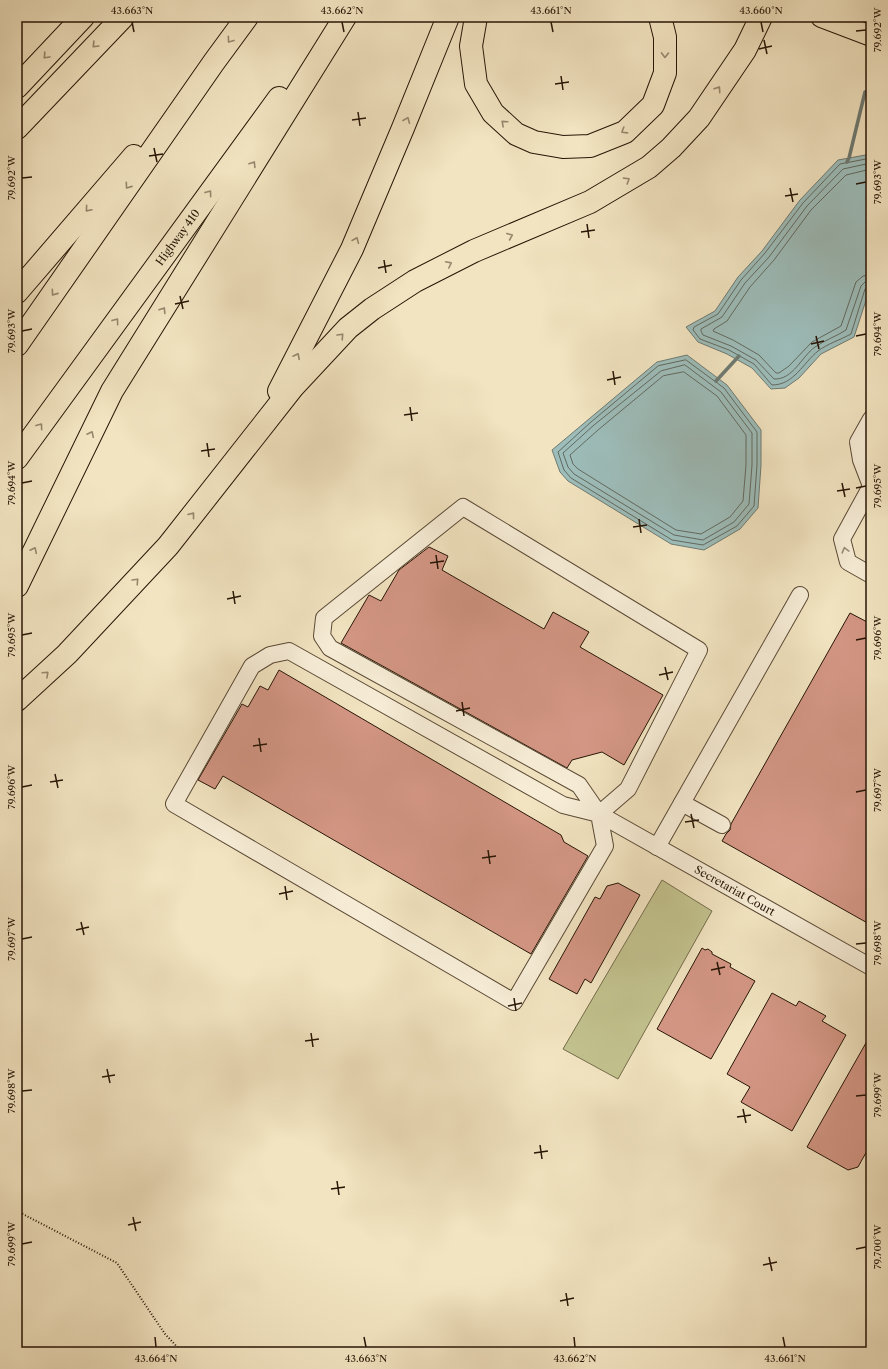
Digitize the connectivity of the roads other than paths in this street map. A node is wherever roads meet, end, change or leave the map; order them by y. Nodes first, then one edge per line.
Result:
1 (83, 17) edge
2 (123, 17) edge
3 (247, 17) edge
4 (338, 17) edge
5 (345, 17) edge
6 (448, 17) edge
7 (476, 17) edge
8 (660, 17) edge
9 (761, 17) edge
10 (821, 17) edge
11 (871, 36) edge
12 (214, 62) junction
13 (17, 87) edge
14 (17, 128) edge
15 (17, 292) edge
16 (17, 345) edge
17 (871, 419) edge
18 (260, 428) junction
19 (17, 458) edge
20 (871, 486) edge
21 (871, 576) edge
22 (17, 586) edge
23 (800, 595) dead end
24 (17, 700) edge
25 (682, 803) junction
26 (599, 814) junction
27 (722, 825) dead end
28 (657, 847) junction
29 (871, 967) edge

1 -> 13 highway
2 -> 14 highway
3 -> 12 highway
19 -> 4 highway, Highway 410
22 -> 5 highway
18 -> 6 highway
8 -> 7 highway
18 -> 9 highway
10 - 11 main road
12 -> 15 highway
12 -> 16 highway
17 - 20 street
24 -> 18 highway
21 -> 20 street
23 - 25 street
25 - 27 street
25 - 28 street
26 - 26 street
26 - 26 street
26 - 28 street, Secretariat Court
28 - 29 street, Secretariat Court

